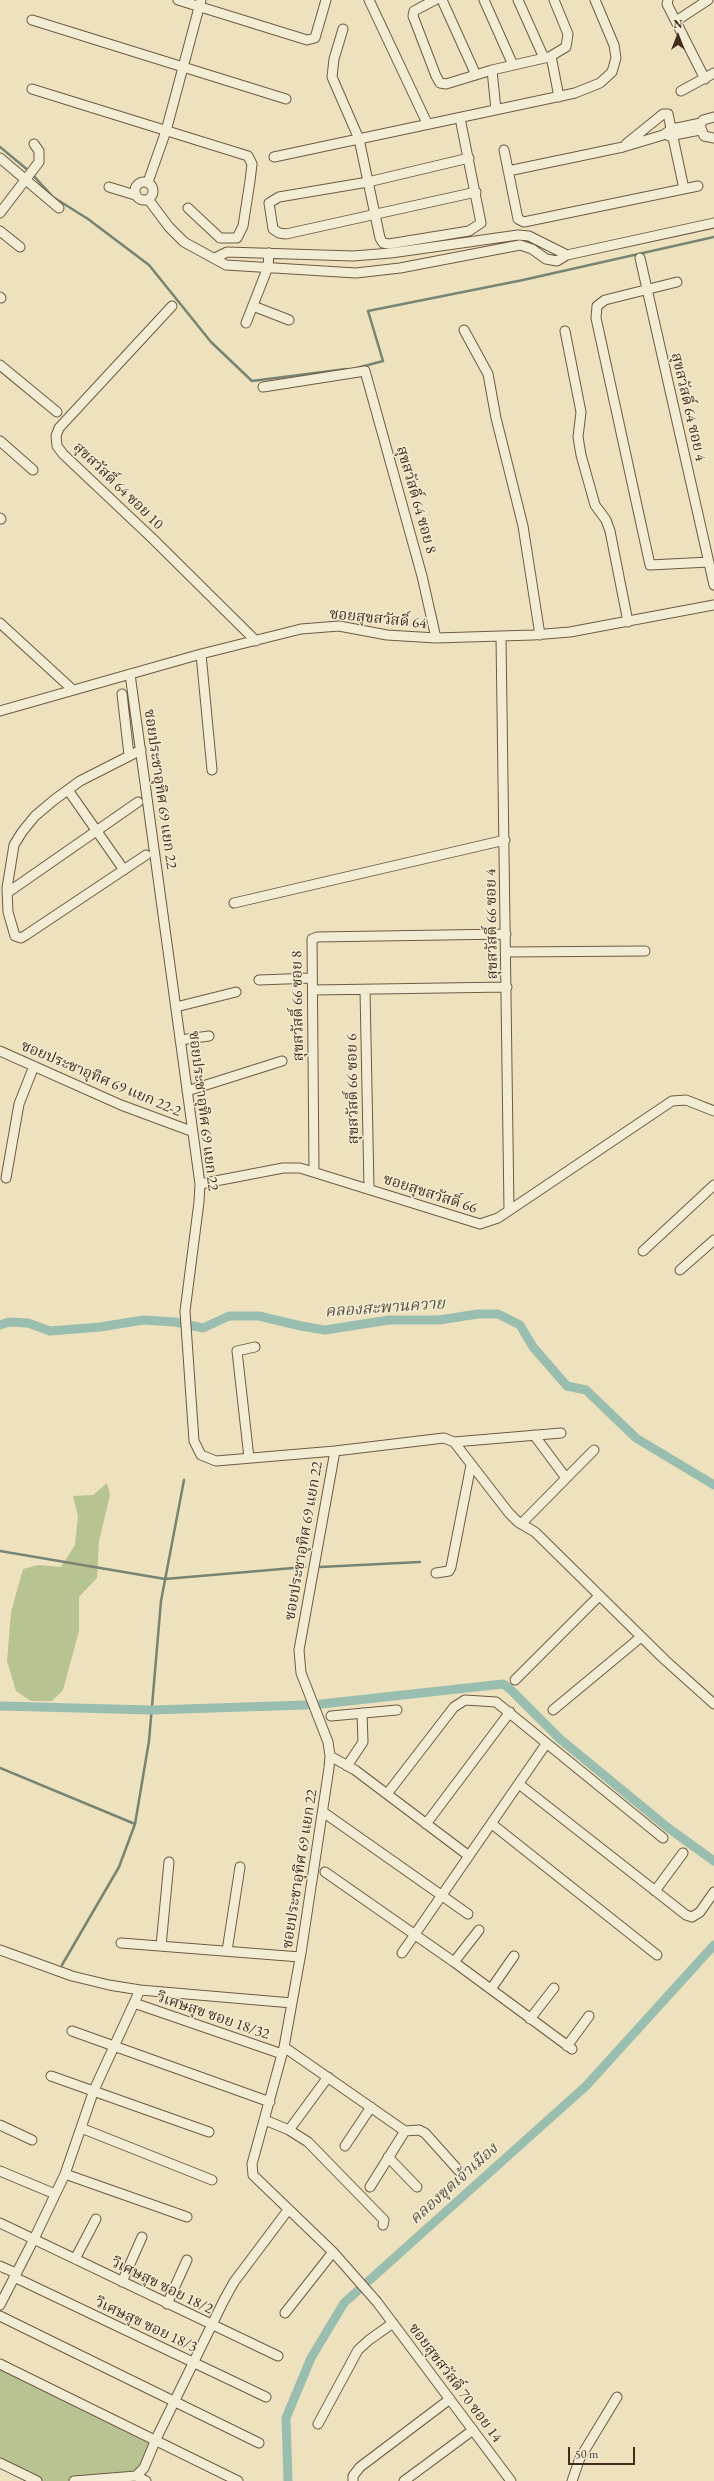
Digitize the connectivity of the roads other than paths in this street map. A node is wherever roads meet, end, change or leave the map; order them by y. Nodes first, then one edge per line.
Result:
1 (178, 0) edge
2 (326, 0) edge
3 (369, 0) edge
4 (435, 0) edge
5 (442, 0) edge
6 (484, 0) edge
7 (518, 0) edge
8 (554, 0) edge
9 (595, 0) edge
10 (668, 0) edge
11 (708, 0) edge
12 (200, 3) edge
13 (32, 20) dead end
14 (676, 21) junction
15 (343, 29) dead end
16 (548, 57) junction
17 (513, 65) junction
18 (182, 67) junction
19 (492, 70) junction
20 (714, 74) edge
21 (476, 75) junction
22 (704, 78) junction
23 (32, 89) dead end
24 (681, 91) dead end
25 (559, 97) junction
26 (286, 99) dead end
27 (496, 110) junction
28 (714, 117) edge
29 (460, 118) junction
30 (427, 124) junction
31 (701, 127) junction
32 (166, 131) junction
33 (672, 133) junction
34 (714, 138) edge
35 (359, 139) junction
36 (34, 144) dead end
37 (623, 147) junction
38 (504, 150) dead end
39 (0, 158) edge
40 (274, 158) dead end
41 (469, 158) junction
42 (508, 171) junction
43 (28, 177) junction
44 (148, 182) junction
45 (368, 182) junction
46 (698, 186) dead end
47 (109, 187) dead end
48 (684, 189) junction
49 (476, 192) junction
50 (135, 195) junction
51 (148, 199) junction
52 (59, 208) dead end
53 (188, 208) dead end
54 (0, 213) edge
55 (375, 215) junction
56 (714, 223) edge
57 (0, 231) edge
58 (518, 235) junction
59 (520, 245) junction
60 (20, 247) dead end
61 (237, 252) junction
62 (269, 253) junction
63 (392, 253) junction
64 (567, 255) junction
65 (346, 256) junction
66 (215, 258) junction
67 (640, 258) dead end
68 (236, 265) junction
69 (268, 267) junction
70 (400, 268) junction
71 (345, 272) junction
72 (677, 282) dead end
73 (647, 289) junction
74 (172, 306) dead end
75 (253, 306) junction
76 (289, 320) dead end
77 (246, 323) dead end
78 (464, 330) dead end
79 (565, 331) dead end
80 (0, 365) edge
81 (263, 387) dead end
82 (57, 412) dead end
83 (0, 441) edge
84 (32, 470) dead end
85 (709, 562) junction
86 (714, 585) edge
87 (714, 605) edge
88 (628, 622) junction
89 (0, 623) edge
90 (540, 635) junction
91 (501, 637) junction
92 (436, 638) junction
93 (256, 641) junction
94 (201, 654) junction
95 (130, 674) junction
96 (73, 690) junction
97 (122, 694) dead end
98 (0, 711) edge
99 (141, 750) junction
100 (129, 755) junction
101 (212, 770) dead end
102 (68, 790) junction
103 (138, 802) dead end
104 (98, 832) junction
105 (505, 840) junction
106 (146, 855) dead end
107 (124, 870) junction
108 (8, 894) junction
109 (234, 903) dead end
110 (506, 934) junction
111 (645, 951) dead end
112 (506, 952) junction
113 (312, 978) junction
114 (260, 980) dead end
115 (507, 987) junction
116 (313, 990) junction
117 (365, 990) junction
118 (236, 992) dead end
119 (176, 1006) junction
120 (209, 1036) dead end
121 (180, 1040) junction
122 (0, 1051) edge
123 (282, 1061) dead end
124 (34, 1066) junction
125 (187, 1090) junction
126 (714, 1111) edge
127 (191, 1132) junction
128 (314, 1170) junction
129 (6, 1178) dead end
130 (200, 1184) junction
131 (714, 1185) edge
132 (369, 1188) junction
133 (510, 1210) junction
134 (714, 1240) edge
135 (643, 1251) dead end
136 (680, 1270) dead end
137 (255, 1348) dead end
138 (561, 1433) dead end
139 (534, 1435) junction
140 (454, 1442) junction
141 (594, 1450) dead end
142 (335, 1451) junction
143 (249, 1458) junction
144 (471, 1465) junction
145 (566, 1478) junction
146 (521, 1524) junction
147 (436, 1574) dead end
148 (600, 1596) junction
149 (641, 1637) junction
150 (515, 1680) dead end
151 (714, 1704) edge
152 (397, 1710) dead end
153 (554, 1710) dead end
154 (510, 1712) junction
155 (362, 1713) junction
156 (331, 1716) dead end
157 (546, 1744) junction
158 (330, 1756) junction
159 (348, 1766) junction
160 (519, 1784) junction
161 (386, 1794) junction
162 (323, 1812) junction
163 (426, 1824) junction
164 (492, 1824) junction
165 (663, 1838) dead end
166 (683, 1853) dead end
167 (469, 1856) junction
168 (169, 1862) dead end
169 (240, 1867) dead end
170 (325, 1872) dead end
171 (655, 1892) junction
172 (714, 1892) edge
173 (442, 1896) junction
174 (468, 1914) dead end
175 (479, 1930) dead end
176 (414, 1934) junction
177 (121, 1944) dead end
178 (161, 1946) junction
179 (0, 1950) edge
180 (227, 1951) junction
181 (402, 1953) dead end
182 (658, 1955) dead end
183 (514, 1956) dead end
184 (300, 1957) junction
185 (454, 1962) junction
186 (554, 1988) dead end
187 (490, 1989) junction
188 (140, 1990) junction
189 (134, 2003) junction
190 (292, 2003) junction
191 (589, 2016) dead end
192 (530, 2019) junction
193 (72, 2031) dead end
194 (114, 2047) junction
195 (283, 2050) junction
196 (51, 2076) dead end
197 (328, 2077) junction
198 (94, 2090) junction
199 (270, 2102) junction
200 (371, 2107) junction
201 (265, 2120) junction
202 (0, 2125) edge
203 (81, 2128) junction
204 (289, 2130) junction
205 (405, 2131) junction
206 (209, 2132) dead end
207 (32, 2140) dead end
208 (345, 2146) dead end
209 (388, 2157) junction
210 (0, 2171) edge
211 (459, 2171) dead end
212 (65, 2174) junction
213 (212, 2180) dead end
214 (370, 2187) dead end
215 (417, 2187) dead end
216 (55, 2194) junction
217 (288, 2210) junction
218 (187, 2217) dead end
219 (96, 2219) dead end
220 (0, 2223) edge
221 (383, 2225) dead end
222 (142, 2237) dead end
223 (34, 2239) junction
224 (333, 2252) junction
225 (75, 2259) junction
226 (187, 2260) dead end
227 (0, 2266) edge
228 (347, 2268) joint
229 (15, 2275) junction
230 (122, 2282) junction
231 (167, 2304) junction
232 (0, 2306) edge
233 (284, 2313) dead end
234 (0, 2316) edge
235 (393, 2324) junction
236 (212, 2326) junction
237 (278, 2356) dead end
238 (194, 2363) junction
239 (0, 2364) edge
240 (266, 2397) dead end
241 (617, 2397) dead end
242 (450, 2399) junction
243 (174, 2402) junction
244 (318, 2424) dead end
245 (473, 2430) junction
246 (156, 2439) junction
247 (259, 2443) dead end
248 (0, 2463) edge
249 (136, 2476) junction
250 (37, 2481) edge
251 (74, 2481) edge
252 (146, 2481) edge
253 (238, 2481) edge
254 (353, 2481) edge
255 (404, 2481) edge
256 (511, 2481) edge
257 (572, 2481) edge

1 - 12 street
2 - 12 street
3 - 30 street
4 - 21 street
5 - 21 street
6 - 17 street
7 - 16 street
8 - 16 street
9 - 25 street
10 - 14 street
11 - 14 street
12 - 18 street
13 - 18 street
14 - 22 street
15 - 35 street
16 - 17 street
16 - 25 street
17 - 19 street
18 - 26 street
18 - 32 street
19 - 21 street
19 - 27 street
20 - 22 street
22 - 24 street
23 - 32 street
25 - 27 street
27 - 29 street
28 - 31 street
29 - 30 street
29 - 41 street
30 - 35 street
31 - 33 street
31 - 34 street
32 - 44 street
32 - 53 street
33 - 37 street
33 - 37 street
33 - 48 street
35 - 40 street
35 - 45 street
36 - 43 street
37 - 42 street
38 - 42 street
39 - 43 street
41 - 45 street
41 - 49 street
42 - 48 street
43 - 52 street
43 - 54 street
44 - 50 street
44 - 51 street
45 - 55 street
45 - 55 street
46 - 48 street
47 - 50 street
49 - 55 street
49 - 55 street
50 - 51 street
51 - 66 street
56 - 64 street
57 - 60 street
58 - 59 street
58 - 63 street
58 - 64 street
59 - 64 street
59 - 70 street
61 - 62 street
61 - 66 street
61 - 68 street
62 - 65 street
62 - 69 street
63 - 65 street
63 - 70 street
65 - 71 street
66 - 68 street
67 - 73 street, สุขสวัสดิ์ 64 ซอย 4
68 - 69 street
69 - 71 street
69 - 75 street
70 - 71 street
72 - 73 street
73 - 85 street, สุขสวัสดิ์ 64 ซอย 4
73 - 85 street
74 - 93 street, สุขสวัสดิ์ 64 ซอย 10
75 - 76 street
75 - 77 street
78 - 90 street
79 - 88 street
80 - 82 street
81 - 92 street, สุขสวัสดิ์ 64 ซอย 8
83 - 84 street
85 - 86 street, สุขสวัสดิ์ 64 ซอย 4
87 - 88 street, ซอยสุขสวัสดิ์ 64
88 - 90 street, ซอยสุขสวัสดิ์ 64
89 - 96 street
90 - 91 street, ซอยสุขสวัสดิ์ 64
91 - 92 street, ซอยสุขสวัสดิ์ 64
91 - 105 street, สุขสวัสดิ์ 66 ซอย 4
92 - 93 street, ซอยสุขสวัสดิ์ 64
93 - 94 street, ซอยสุขสวัสดิ์ 64
94 - 95 street, ซอยสุขสวัสดิ์ 64
94 - 101 street
95 - 96 street, ซอยสุขสวัสดิ์ 64
95 - 99 street, ซอยประชาอุทิศ 69 แยก 22
96 - 98 street, ซอยสุขสวัสดิ์ 64
97 - 100 street
99 - 100 street
99 - 119 street, ซอยประชาอุทิศ 69 แยก 22
100 - 102 street
102 - 104 street
102 - 108 street
103 - 104 street
104 - 107 street
104 - 108 street
105 - 109 street
105 - 110 street, สุขสวัสดิ์ 66 ซอย 4
106 - 107 street
107 - 108 street
110 - 112 street, สุขสวัสดิ์ 66 ซอย 4
110 - 113 street, สุขสวัสดิ์ 66 ซอย 8
111 - 112 street
112 - 115 street, สุขสวัสดิ์ 66 ซอย 4
113 - 114 street
113 - 116 street, สุขสวัสดิ์ 66 ซอย 8
115 - 117 street
115 - 133 street, สุขสวัสดิ์ 66 ซอย 4
116 - 117 street
116 - 128 street, สุขสวัสดิ์ 66 ซอย 8
117 - 132 street, สุขสวัสดิ์ 66 ซอย 6
118 - 119 street
119 - 121 street, ซอยประชาอุทิศ 69 แยก 22
120 - 121 street
121 - 125 street, ซอยประชาอุทิศ 69 แยก 22
122 - 124 street, ซอยประชาอุทิศ 69 แยก 22-2
123 - 125 street
124 - 127 street, ซอยประชาอุทิศ 69 แยก 22-2
124 - 129 street
125 - 127 street, ซอยประชาอุทิศ 69 แยก 22
126 - 133 street, ซอยสุขสวัสดิ์ 66
127 - 130 street, ซอยประชาอุทิศ 69 แยก 22
128 - 130 street, ซอยสุขสวัสดิ์ 66
128 - 132 street, ซอยสุขสวัสดิ์ 66
130 - 143 street, ซอยประชาอุทิศ 69 แยก 22
131 - 135 street
132 - 133 street, ซอยสุขสวัสดิ์ 66
134 - 136 street
137 - 143 street
138 - 139 street
139 - 140 street
139 - 145 street
140 - 142 street
140 - 144 street
141 - 145 street
142 - 143 street, ซอยประชาอุทิศ 69 แยก 22
142 - 158 street, ซอยประชาอุทิศ 69 แยก 22
144 - 146 street
144 - 147 street
145 - 146 street
146 - 148 street
148 - 149 street
148 - 150 street
149 - 151 street
149 - 153 street
152 - 155 street
154 - 157 street
154 - 161 street
154 - 163 street
155 - 156 street
155 - 159 street
157 - 160 street
157 - 165 street
158 - 159 street
158 - 162 street, ซอยประชาอุทิศ 69 แยก 22
159 - 161 street
160 - 164 street
160 - 171 street
161 - 163 street
162 - 173 street
162 - 184 street, ซอยประชาอุทิศ 69 แยก 22
163 - 167 street
164 - 167 street
164 - 182 street
166 - 171 street
167 - 173 street
168 - 178 street
169 - 180 street
170 - 176 street
171 - 172 street
173 - 174 street
173 - 176 street
175 - 185 street
176 - 181 street
176 - 185 street
177 - 178 street
178 - 180 street
179 - 188 street
180 - 184 street
183 - 187 street
184 - 190 street, ซอยประชาอุทิศ 69 แยก 22
185 - 187 street
186 - 192 street
187 - 192 street
188 - 189 street
188 - 190 street
189 - 194 street
189 - 195 street, วิเศษสุข ซอย 18/32
190 - 195 street, ซอยประชาอุทิศ 69 แยก 22
191 - 192 street
193 - 194 street
194 - 198 street
194 - 199 street
195 - 197 street, วิเศษสุข ซอย 18/32
195 - 199 street, ซอยประชาอุทิศ 69 แยก 22
196 - 198 street
197 - 200 street, วิเศษสุข ซอย 18/32
197 - 204 street
198 - 203 street
198 - 206 street
199 - 201 street, ซอยประชาอุทิศ 69 แยก 22
200 - 205 street, วิเศษสุข ซอย 18/32
200 - 208 street
201 - 204 street
201 - 217 street, ซอยประชาอุทิศ 69 แยก 22
202 - 207 street
203 - 212 street
203 - 213 street
204 - 221 street
205 - 209 street
205 - 211 street
209 - 214 street
209 - 215 street
210 - 216 street
212 - 216 street
212 - 218 street
216 - 223 street
217 - 224 street, ซอยประชาอุทิศ 69 แยก 22
217 - 236 street
219 - 225 street
220 - 223 street, วิเศษสุข ซอย 18/2
222 - 230 street
223 - 225 street, วิเศษสุข ซอย 18/2
223 - 229 street
224 - 228 street, ซอยประชาอุทิศ 69 แยก 22
224 - 233 street
225 - 230 street, วิเศษสุข ซอย 18/2
226 - 231 street
227 - 229 street, วิเศษสุข ซอย 18/3
228 - 235 street, ซอยสุขสวัสดิ์ 70 ซอย 14
229 - 232 street
229 - 238 street, วิเศษสุข ซอย 18/3
230 - 231 street, วิเศษสุข ซอย 18/2
231 - 236 street, วิเศษสุข ซอย 18/2
234 - 243 street
235 - 242 street, ซอยสุขสวัสดิ์ 70 ซอย 14
235 - 244 street
236 - 237 street, วิเศษสุข ซอย 18/2
236 - 238 street
238 - 240 street, วิเศษสุข ซอย 18/3
238 - 243 street
239 - 246 street
241 - 257 street
242 - 245 street, ซอยสุขสวัสดิ์ 70 ซอย 14
242 - 254 street
243 - 246 street
243 - 247 street
245 - 255 street
245 - 256 street, ซอยสุขสวัสดิ์ 70 ซอย 14
246 - 249 street
246 - 253 street
248 - 250 street
249 - 251 street
249 - 252 street

